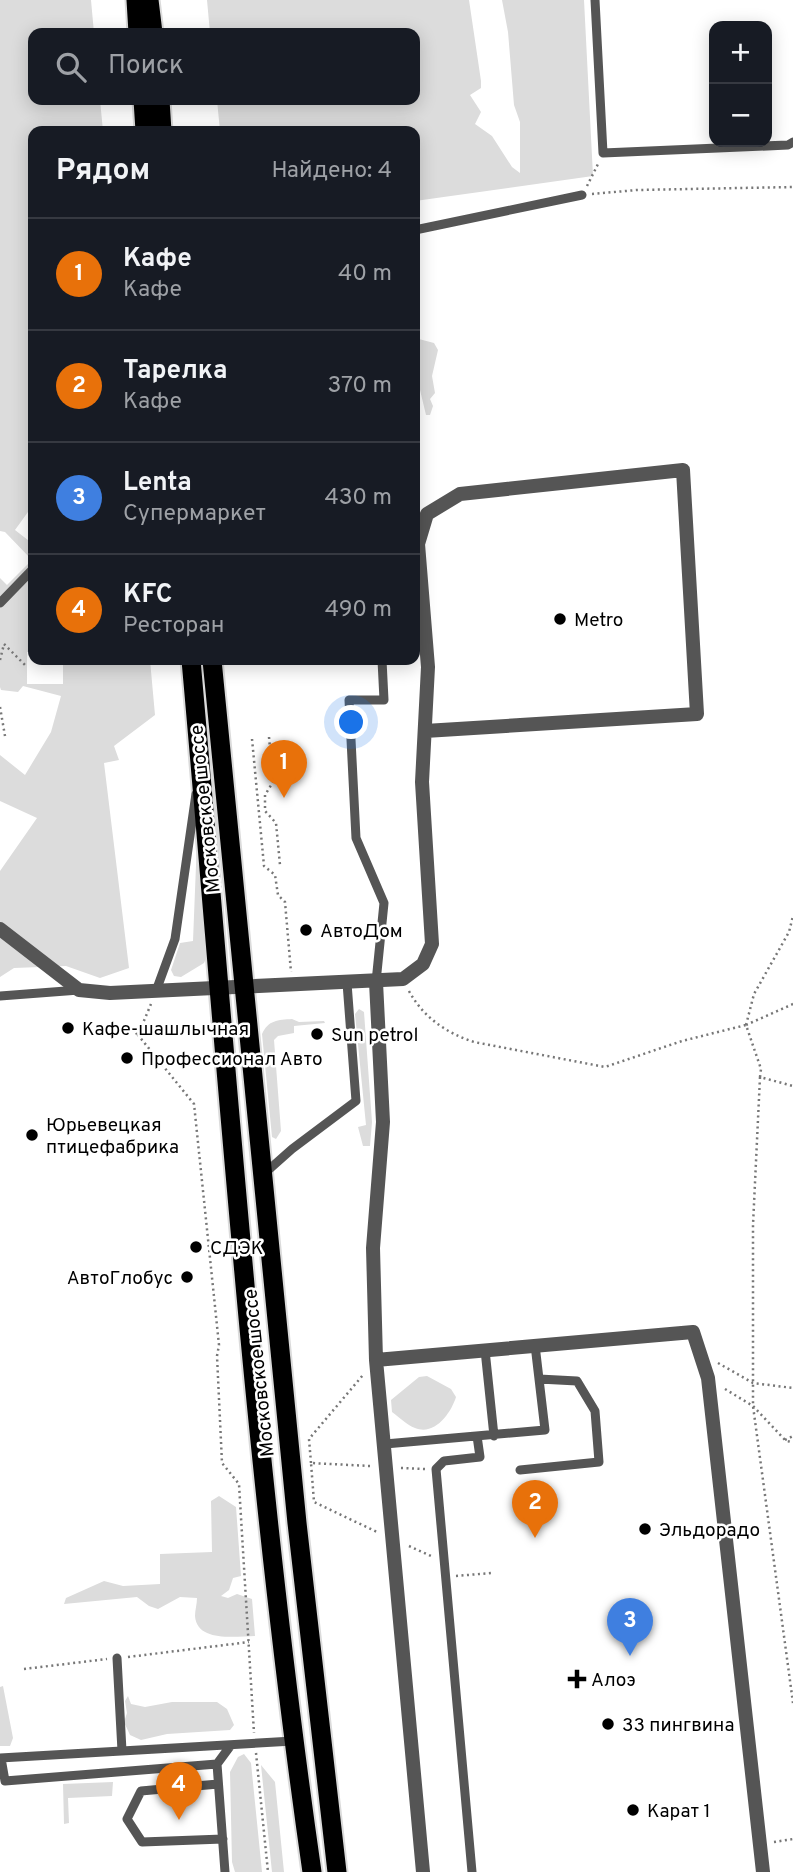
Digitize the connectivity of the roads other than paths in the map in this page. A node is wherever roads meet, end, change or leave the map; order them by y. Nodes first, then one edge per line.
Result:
1 (136, 0) edge
2 (149, 0) edge
3 (595, 0) edge
4 (138, 28) edge
5 (152, 28) edge
6 (143, 105) edge
7 (160, 105) edge
8 (145, 126) edge
9 (163, 126) edge
10 (793, 142) edge
11 (582, 195) road end
12 (420, 230) edge
13 (420, 537) edge
14 (420, 569) edge
15 (28, 574) edge
16 (0, 603) edge
17 (191, 665) edge
18 (212, 665) edge
19 (382, 665) edge
20 (425, 731) junction
21 (199, 750) junction
22 (0, 929) edge
23 (376, 982) junction
24 (347, 983) junction
25 (244, 987) junction
26 (220, 988) junction
27 (79, 990) junction
28 (156, 991) junction
29 (0, 996) edge
30 (261, 1176) junction
31 (535, 1346) junction
32 (485, 1350) junction
33 (376, 1360) junction
34 (539, 1379) junction
35 (477, 1436) junction
36 (494, 1436) junction
37 (385, 1444) junction
38 (520, 1471) dead end
39 (117, 1658) road end
40 (293, 1741) junction
41 (232, 1745) junction
42 (122, 1751) junction
43 (1, 1758) edge
44 (217, 1764) junction
45 (218, 1784) junction
46 (222, 1839) junction
47 (225, 1872) edge
48 (312, 1872) edge
49 (337, 1872) edge
50 (422, 1872) edge
51 (472, 1872) edge
52 (763, 1872) edge

1 - 4 highway
2 - 5 highway
3 - 10 lane
6 - 8 highway
7 - 9 highway
11 - 12 lane
13 - 20 street
14 - 20 street
15 - 16 lane
17 - 21 highway, Московское шоссе
18 - 25 highway, Московское шоссе
19 - 23 lane
20 - 23 street
21 - 26 highway, Московское шоссе
21 - 28 lane
22 - 27 street
23 - 24 street
23 - 33 street
24 - 25 street
24 - 30 lane
25 - 26 street
25 - 30 highway, Московское шоссе
26 - 28 street
26 - 40 highway, Московское шоссе
27 - 28 street
27 - 29 lane
30 - 49 highway, Московское шоссе
31 - 32 street
31 - 34 lane
31 - 52 street
32 - 33 street
32 - 36 lane
33 - 37 street
34 - 36 lane
34 - 38 lane
35 - 36 lane
35 - 37 lane
35 - 51 lane
37 - 50 street
39 - 42 lane
40 - 41 lane
40 - 48 highway, Московское шоссе
41 - 42 lane
41 - 44 lane
42 - 43 lane
43 - 44 lane
44 - 45 lane
45 - 46 lane
45 - 46 lane
46 - 47 lane

